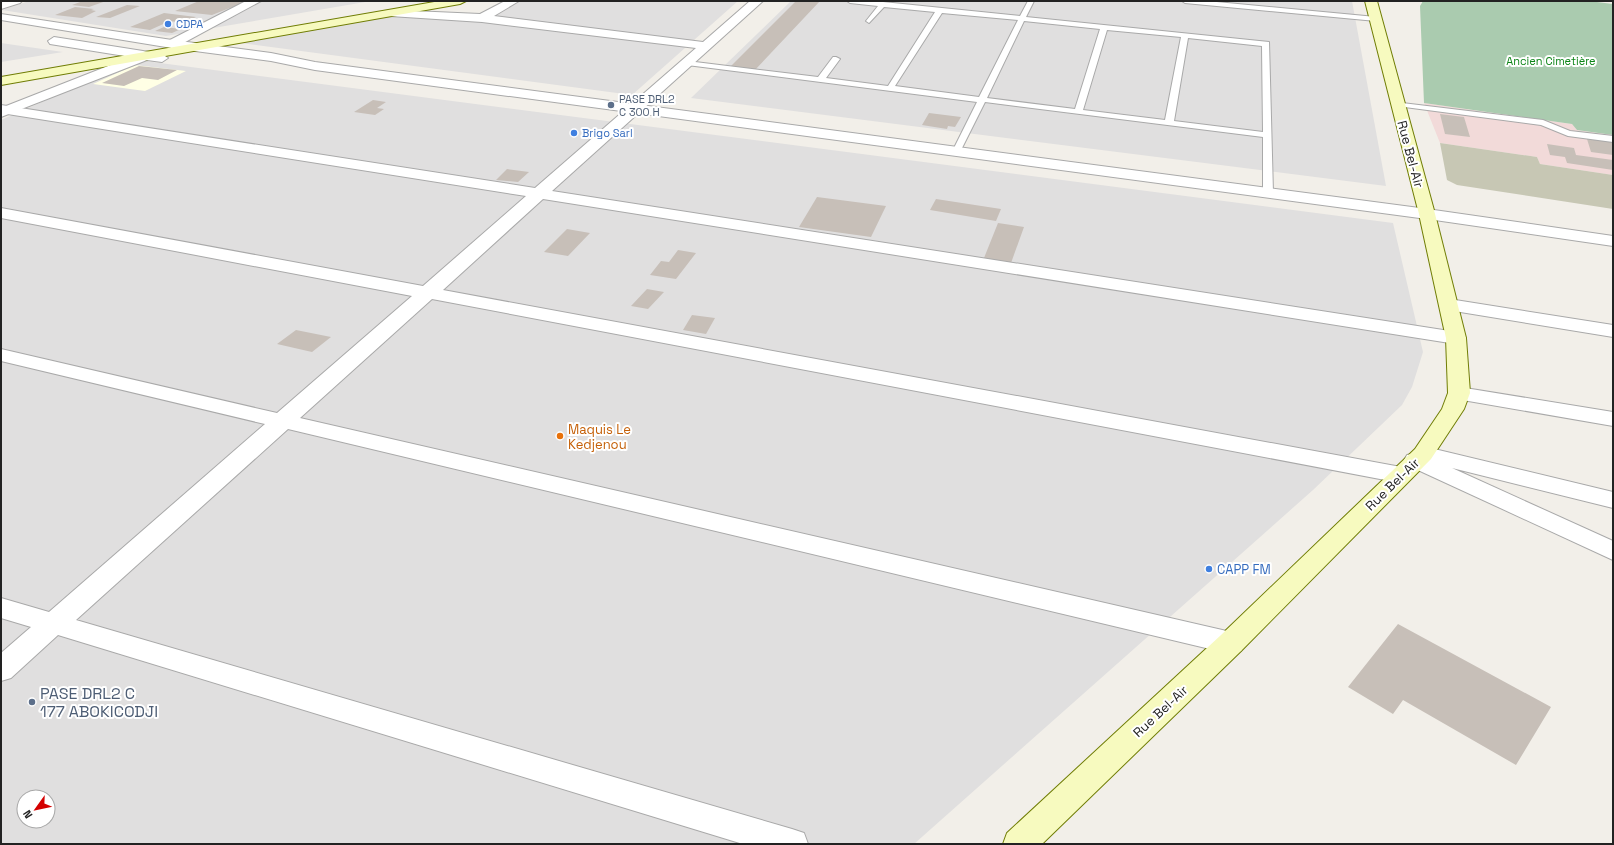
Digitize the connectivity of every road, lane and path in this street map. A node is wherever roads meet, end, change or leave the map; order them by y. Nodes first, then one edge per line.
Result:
1 (16, 1) edge
2 (255, 1) edge
3 (422, 1) edge
4 (460, 1) edge
5 (513, 1) edge
6 (758, 1) edge
7 (850, 1) edge
8 (1031, 1) edge
9 (1185, 1) edge
10 (894, 3) edge
11 (883, 4) junction
12 (1, 6) edge
13 (940, 10) junction
14 (1374, 10) edge
15 (390, 13) junction
16 (1, 17) edge
17 (482, 18) junction
18 (1023, 19) junction
19 (869, 22) dead end
20 (1104, 27) junction
21 (1185, 36) junction
22 (45, 39) dead end
23 (172, 44) junction
24 (706, 46) junction
25 (194, 48) junction
26 (119, 52) junction
27 (145, 56) junction
28 (836, 59) dead end
29 (190, 61) dead end
30 (687, 63) junction
31 (315, 66) junction
32 (257, 68) dead end
33 (1, 73) edge
34 (820, 80) junction
35 (1, 81) edge
36 (890, 88) junction
37 (982, 100) junction
38 (1397, 104) junction
39 (4, 110) edge
40 (634, 110) junction
41 (1078, 112) junction
42 (1169, 123) junction
43 (1266, 135) junction
44 (1613, 139) edge
45 (956, 152) junction
46 (1268, 193) junction
47 (540, 194) junction
48 (1, 213) edge
49 (1427, 214) junction
50 (1613, 242) edge
51 (427, 293) junction
52 (1449, 305) junction
53 (1613, 331) edge
54 (1456, 338) junction
55 (1, 355) edge
56 (1459, 393) junction
57 (1613, 419) edge
58 (282, 421) junction
59 (1413, 463) junction
60 (1613, 500) edge
61 (1613, 551) edge
62 (1, 608) edge
63 (53, 624) junction
64 (1231, 643) junction
65 (1, 670) edge
66 (792, 844) edge
67 (1019, 844) edge

1 - 12 street
2 - 23 street
3 - 23 main road
4 - 15 main road
5 - 17 street
6 - 24 street
7 - 11 lane
8 - 18 lane
9 - 14 lane
10 - 11 lane
10 - 13 lane
11 - 19 lane
13 - 18 lane
13 - 36 lane
14 - 38 main road, Rue Bel-Air
15 - 17 street
15 - 25 main road
16 - 23 street
17 - 24 street
18 - 20 lane
18 - 37 lane
20 - 21 lane
20 - 41 lane
21 - 42 lane
21 - 43 lane
22 - 26 street
23 - 25 street
23 - 26 main road
24 - 30 street
25 - 27 main road
25 - 31 street
26 - 27 street
26 - 33 main road
27 - 29 street
27 - 35 main road
27 - 39 street
28 - 34 lane
30 - 34 lane
30 - 40 street
31 - 32 street
31 - 40 street
34 - 36 lane
36 - 37 lane
37 - 41 lane
37 - 45 lane
38 - 44 lane
38 - 49 main road, Rue Bel-Air
39 - 47 street
40 - 45 street
40 - 47 street
41 - 42 lane
42 - 43 lane
43 - 46 lane
45 - 46 street
46 - 49 street
47 - 51 street
47 - 54 street
48 - 51 street
49 - 50 street
49 - 52 main road, Rue Bel-Air
51 - 58 street
51 - 59 street
52 - 53 street
52 - 54 main road, Rue Bel-Air
54 - 56 main road, Rue Bel-Air
55 - 58 street
56 - 57 street
56 - 59 main road, Rue Bel-Air
58 - 63 street
58 - 64 street
59 - 60 street
59 - 61 street
59 - 64 main road, Rue Bel-Air
62 - 63 street
63 - 65 street
63 - 66 street
64 - 67 main road, Rue Bel-Air

